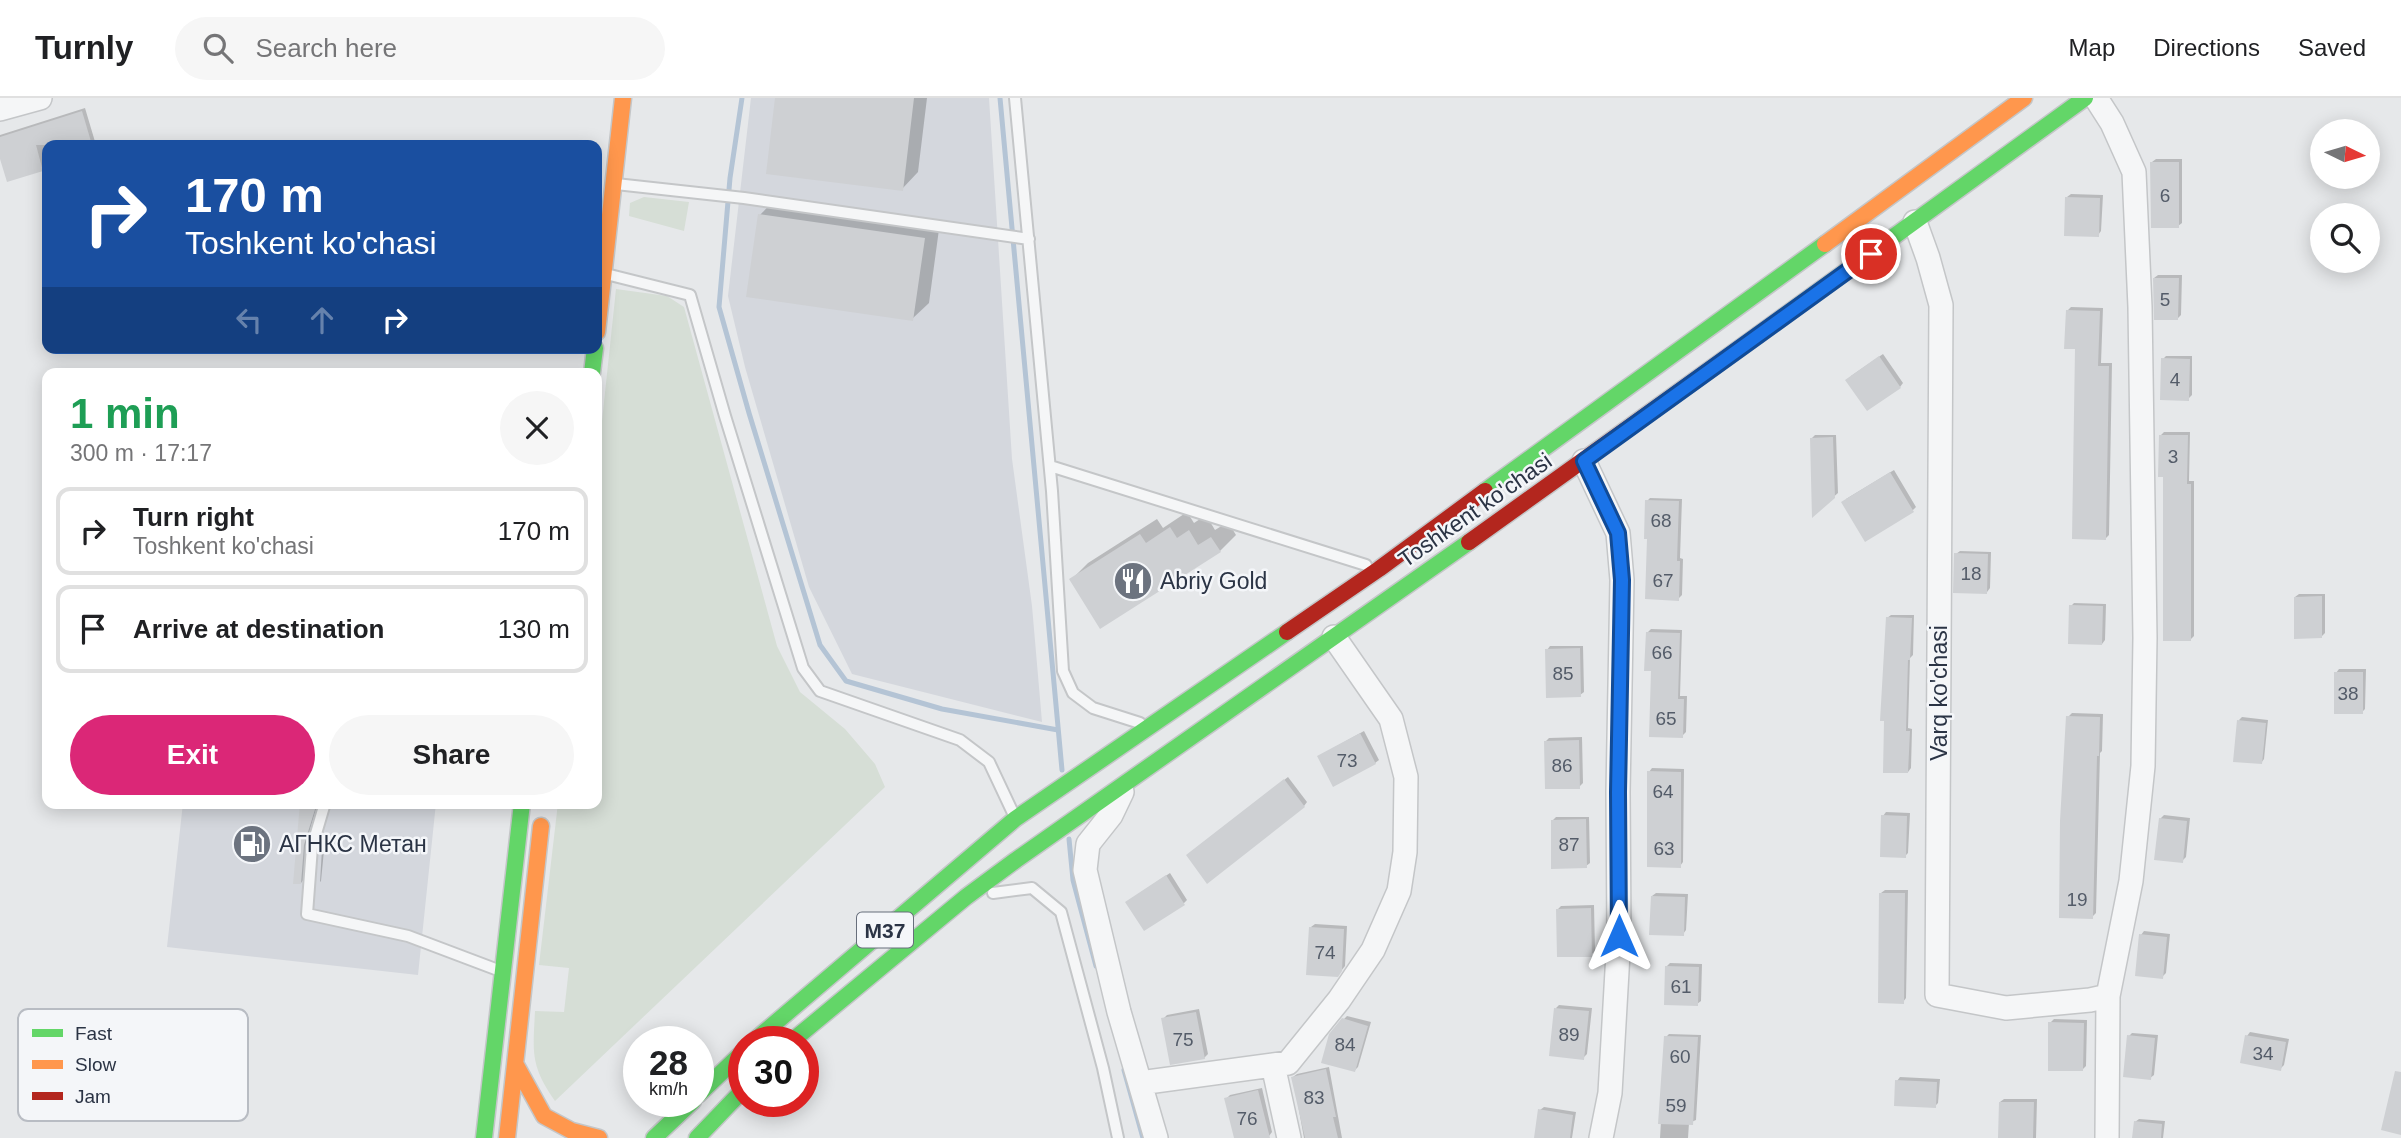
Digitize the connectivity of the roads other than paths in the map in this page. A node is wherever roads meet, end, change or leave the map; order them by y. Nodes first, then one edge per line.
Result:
1 (40, 98) edge
2 (623, 98) edge
3 (1015, 98) edge
4 (2024, 98) edge
5 (2085, 98) edge
6 (2096, 98) edge
7 (0, 109) edge
8 (614, 183) junction
9 (1915, 222) junction
10 (1029, 239) junction
11 (603, 274) junction
12 (602, 284) edge
13 (1584, 461) junction
14 (1050, 466) junction
15 (1379, 569) junction
16 (1334, 637) junction
17 (1149, 726) junction
18 (1126, 783) junction
19 (323, 809) edge
20 (521, 809) edge
21 (543, 809) edge
22 (1016, 819) junction
23 (966, 897) junction
24 (502, 972) junction
25 (2108, 996) junction
26 (772, 1026) edge
27 (810, 1026) edge
28 (516, 1065) junction
29 (1273, 1065) junction
30 (728, 1067) edge
31 (714, 1080) edge
32 (1140, 1083) junction
33 (728, 1106) edge
34 (676, 1117) edge
35 (484, 1138) edge
36 (507, 1138) edge
37 (599, 1138) edge
38 (654, 1138) edge
39 (697, 1138) edge
40 (1118, 1138) edge
41 (1156, 1138) edge
42 (1289, 1138) edge
43 (1601, 1138) edge
44 (2107, 1138) edge

1 - 7 street
2 - 8 main road
3 - 10 lane
4 - 15 main road, Toshkent ko'chasi / M37
5 - 9 main road, Toshkent ko'chasi / M37
6 - 25 street
8 - 10 lane
8 - 11 main road
9 - 13 main road, Toshkent ko'chasi / M37
9 - 25 street, Varq ko'chasi
10 - 14 lane
11 - 12 main road
11 - 22 lane
13 - 16 main road, Toshkent ko'chasi / M37
13 - 43 street
14 - 15 lane
14 - 17 lane
15 - 17 main road, Toshkent ko'chasi / M37
16 - 18 main road, Toshkent ko'chasi / M37
16 - 29 street
17 - 22 main road, Toshkent ko'chasi / M37
18 - 23 main road, M37
18 - 32 street
19 - 24 lane
20 - 24 main road
21 - 28 main road
22 - 26 main road, M37
23 - 27 main road, M37
23 - 40 lane
24 - 35 main road
25 - 44 street
28 - 36 main road
28 - 37 main road
29 - 32 street
29 - 42 street
30 - 31 main road
32 - 41 street
33 - 39 main road
34 - 38 main road

